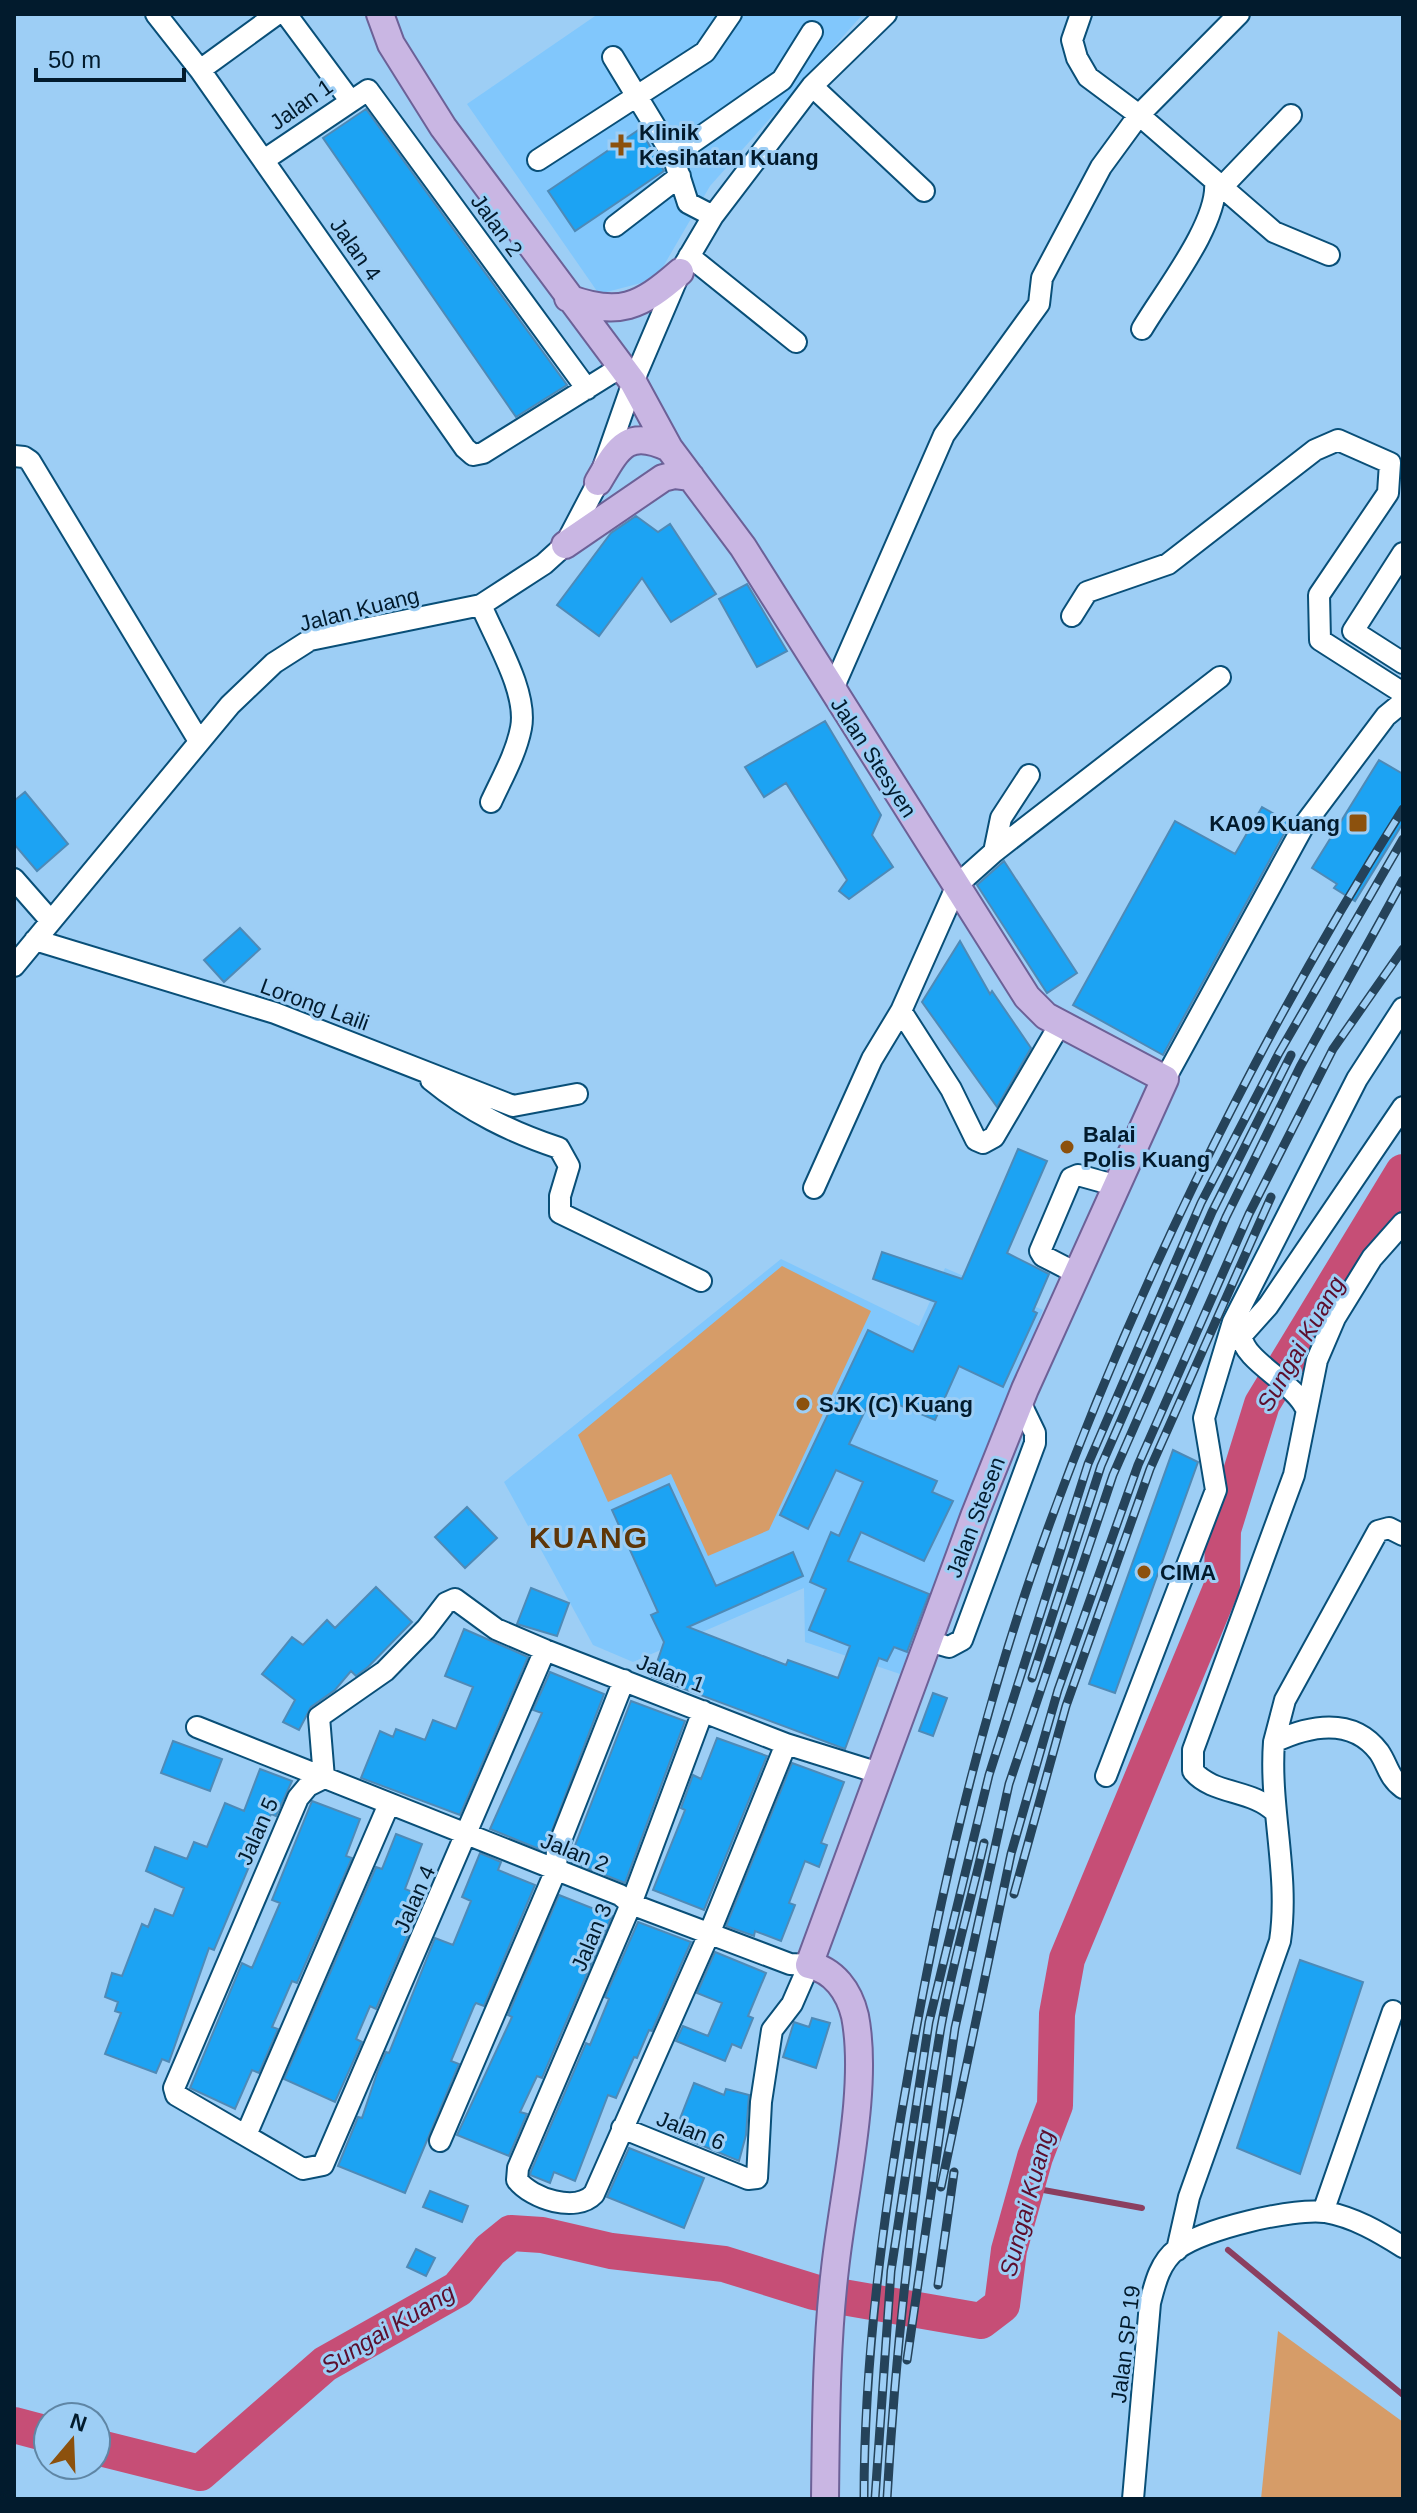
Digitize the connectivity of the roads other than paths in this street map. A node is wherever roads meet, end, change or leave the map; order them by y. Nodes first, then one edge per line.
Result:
1 (156, 14) edge
2 (277, 14) edge
3 (286, 14) edge
4 (380, 14) edge
5 (731, 14) edge
6 (886, 14) edge
7 (1081, 14) edge
8 (1239, 14) edge
9 (812, 32) dead end
10 (613, 57) dead end
11 (200, 70) junction
12 (812, 86) junction
13 (358, 95) junction
14 (635, 96) junction
15 (1139, 115) junction
16 (1291, 115) dead end
17 (673, 156) junction
18 (264, 160) junction
19 (538, 160) dead end
20 (680, 176) junction
21 (1219, 185) junction
22 (924, 191) dead end
23 (713, 216) junction
24 (615, 226) dead end
25 (1329, 255) dead end
26 (684, 264) junction
27 (568, 298) junction
28 (1142, 329) dead end
29 (796, 342) dead end
30 (627, 375) junction
31 (587, 389) junction
32 (669, 448) junction
33 (14, 456) edge
34 (691, 477) junction
35 (598, 482) junction
36 (565, 545) junction
37 (1403, 553) edge
38 (481, 605) junction
39 (1072, 616) dead end
40 (1403, 663) edge
41 (1220, 677) dead end
42 (832, 691) junction
43 (1403, 693) edge
44 (1403, 702) edge
45 (199, 741) junction
46 (1029, 775) dead end
47 (491, 802) dead end
48 (994, 852) junction
49 (14, 879) edge
50 (957, 885) junction
51 (50, 920) junction
52 (35, 940) junction
53 (14, 966) edge
54 (1403, 1008) edge
55 (901, 1011) junction
56 (1060, 1024) junction
57 (419, 1069) junction
58 (1165, 1079) junction
59 (577, 1094) dead end
60 (1403, 1107) edge
61 (1114, 1185) junction
62 (814, 1188) dead end
63 (1403, 1223) edge
64 (1076, 1273) junction
65 (701, 1281) dead end
66 (1302, 1400) junction
67 (1403, 1535) edge
68 (545, 1650) junction
69 (624, 1680) junction
70 (703, 1711) junction
71 (197, 1727) dead end
72 (1274, 1742) junction
73 (786, 1744) junction
74 (1381, 1755) junction
75 (1403, 1760) edge
76 (879, 1773) junction
77 (1106, 1776) dead end
78 (324, 1778) junction
79 (1403, 1788) edge
80 (389, 1804) junction
81 (1275, 1812) junction
82 (468, 1834) junction
83 (556, 1870) junction
84 (631, 1904) junction
85 (709, 1934) junction
86 (809, 1965) junction
87 (1393, 2011) dead end
88 (622, 2128) junction
89 (246, 2135) junction
90 (440, 2141) dead end
91 (517, 2180) joint
92 (1323, 2212) junction
93 (1403, 2247) edge
94 (1177, 2250) junction
95 (825, 2499) edge
96 (1133, 2499) edge

1 - 11 street
2 - 11 street
3 - 13 street, Jalan 2
4 - 27 main road, Jalan Stesyen
5 - 14 street
6 - 12 street, Jalan Kuang
7 - 15 street
8 - 15 street
9 - 17 street
10 - 14 street
11 - 18 street, Jalan 4
12 - 22 street
12 - 23 street, Jalan Kuang
13 - 18 street, Jalan 1
13 - 31 street, Jalan 2
14 - 17 street
14 - 19 street
15 - 21 street
15 - 42 street
16 - 21 street
17 - 20 street
18 - 31 street, Jalan 4
20 - 23 street
20 - 24 street
21 - 25 street
21 - 28 street
23 - 26 street, Jalan Kuang
26 - 27 main road
26 - 29 street
26 - 30 street, Jalan Kuang
27 - 30 main road, Jalan Stesyen
30 - 31 street
30 - 32 main road, Jalan Stesyen
30 - 35 street, Jalan Kuang
32 - 34 main road, Jalan Stesyen
32 - 35 main road
33 - 45 street
34 - 36 main road
34 - 42 main road, Jalan Stesyen
35 - 36 street, Jalan Kuang
36 - 38 street, Jalan Kuang
37 - 40 street
38 - 45 street, Jalan Kuang
38 - 47 street
39 - 43 street
41 - 48 street
42 - 50 main road, Jalan Stesyen
44 - 58 street
45 - 51 street, Jalan Kuang
46 - 48 street
48 - 50 street
49 - 51 street
50 - 55 street
50 - 56 main road, Jalan Stesyen
51 - 52 street, Jalan Kuang
52 - 53 street, Jalan Kuang
52 - 57 street, Lorong Laili
54 - 77 street
55 - 56 street
55 - 62 street
56 - 58 main road, Jalan Stesyen
57 - 59 street, Lorong Laili
57 - 65 street
58 - 61 main road, Jalan Stesen
60 - 66 street
61 - 64 main road, Jalan Stesen
61 - 64 street
63 - 66 street
64 - 76 main road, Jalan Stesen
66 - 81 street
67 - 72 street
68 - 69 street, Jalan 1
68 - 78 street, Jalan 1
68 - 82 street, Jalan 4
69 - 70 street, Jalan 1
69 - 83 street
70 - 73 street, Jalan 1
70 - 84 street, Jalan 3
71 - 78 street, Jalan 2
72 - 74 street
72 - 81 street
73 - 76 street, Jalan 1
73 - 85 street
74 - 75 street
74 - 79 street
76 - 86 main road, Jalan Stesen
78 - 80 street, Jalan 2
78 - 89 street, Jalan 5
80 - 82 street, Jalan 2
80 - 89 street
81 - 94 street
82 - 83 street, Jalan 2
82 - 89 street, Jalan 4
83 - 84 street, Jalan 2
83 - 90 street
84 - 85 street, Jalan 2
84 - 91 street, Jalan 3
85 - 86 street, Jalan 2
85 - 88 street
86 - 88 street, Jalan 6
86 - 95 main road
87 - 92 street
88 - 91 street, Jalan 6
92 - 93 street
92 - 94 street
94 - 96 street, Jalan SP 19

